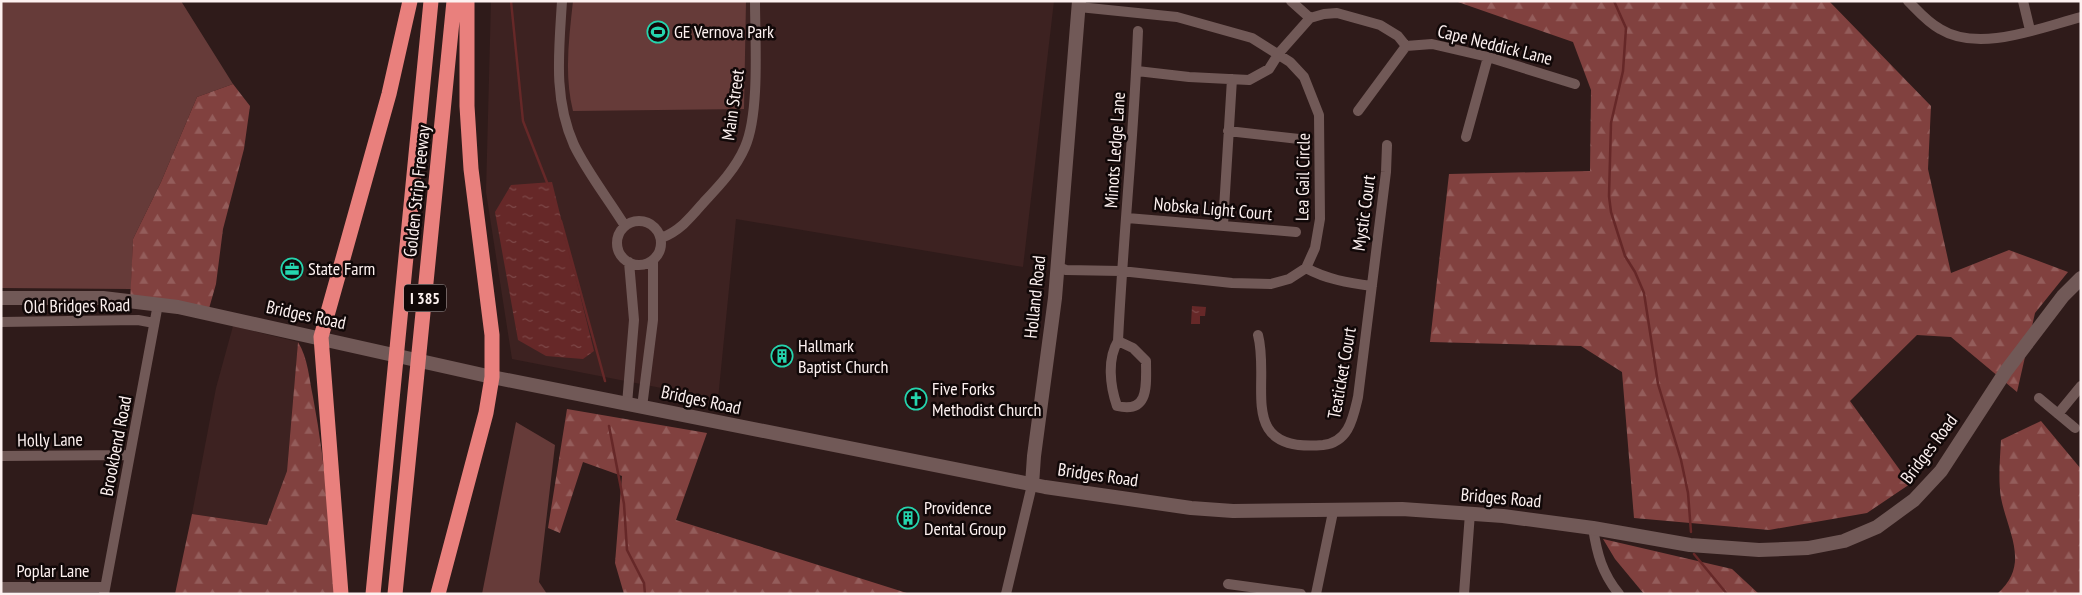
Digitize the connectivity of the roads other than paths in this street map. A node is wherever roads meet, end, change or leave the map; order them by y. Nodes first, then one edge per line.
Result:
1 (410, 1) edge
2 (431, 1) edge
3 (454, 1) edge
4 (467, 1) edge
5 (562, 1) edge
6 (755, 1) edge
7 (1291, 1) edge
8 (1908, 1) edge
9 (2023, 1) edge
10 (1079, 4) edge
11 (2081, 17) edge
12 (1310, 18) junction
13 (2030, 30) junction
14 (1138, 31) dead end
15 (1406, 46) junction
16 (1279, 53) junction
17 (1488, 56) junction
18 (1137, 71) junction
19 (1232, 79) junction
20 (1576, 84) dead end
21 (1358, 110) dead end
22 (1228, 131) junction
23 (1466, 137) dead end
24 (1299, 139) dead end
25 (1387, 144) dead end
26 (1127, 218) junction
27 (1222, 225) junction
28 (625, 226) junction
29 (1296, 232) dead end
30 (661, 238) junction
31 (653, 260) junction
32 (630, 262) junction
33 (1058, 267) junction
34 (1306, 268) junction
35 (1121, 271) junction
36 (2081, 278) edge
37 (1372, 286) junction
38 (1, 298) edge
39 (158, 304) junction
40 (1, 322) edge
41 (154, 323) junction
42 (1258, 334) dead end
43 (321, 337) junction
44 (1118, 341) junction
45 (492, 376) junction
46 (2081, 386) edge
47 (2039, 398) dead end
48 (628, 404) junction
49 (642, 407) junction
50 (2058, 414) junction
51 (2075, 428) dead end
52 (129, 455) junction
53 (1, 456) edge
54 (1032, 484) junction
55 (1333, 512) junction
56 (1470, 513) junction
57 (1593, 528) junction
58 (1228, 584) dead end
59 (1, 587) edge
60 (105, 590) edge
61 (341, 594) edge
62 (372, 594) edge
63 (395, 594) edge
64 (438, 594) edge
65 (1006, 594) edge
66 (1300, 594) edge
67 (1316, 594) edge
68 (1464, 594) edge
69 (1618, 594) edge

1 - 43 highway
2 - 62 highway, Golden Strip Freeway / I 385
3 - 63 highway, Golden Strip Freeway / I 385
4 - 45 highway
5 - 28 street
6 - 30 street, Main Street
7 - 12 street
8 - 13 street
9 - 13 street
10 - 16 street, Lea Gail Circle
10 - 33 main road, Holland Road
11 - 13 street
12 - 15 street
12 - 16 street
14 - 18 street, Minots Ledge Lane
15 - 17 street, Cape Neddick Lane
15 - 21 street
16 - 19 street
16 - 34 street, Lea Gail Circle
17 - 20 street, Cape Neddick Lane
17 - 23 street
18 - 19 street
18 - 26 street, Minots Ledge Lane
19 - 22 street
22 - 24 street
22 - 27 street
25 - 37 street, Mystic Court
26 - 27 street, Nobska Light Court
26 - 35 street, Minots Ledge Lane
27 - 29 street, Nobska Light Court
28 - 30 street
28 - 32 street
30 - 31 street
31 - 32 street
31 - 49 street
32 - 48 street
33 - 35 street
33 - 54 main road, Holland Road
34 - 35 street
34 - 37 street
35 - 44 street, Minots Ledge Lane
36 - 57 main road, Bridges Road
37 - 42 street, Teaticket Court
38 - 39 main road, Bridges Road
39 - 41 street, Brookbend Road
39 - 43 main road, Bridges Road
40 - 41 street, Old Bridges Road
41 - 52 street, Brookbend Road
43 - 45 main road, Bridges Road
43 - 61 highway
44 - 44 street, Minots Ledge Lane
45 - 48 main road, Bridges Road
45 - 64 highway
46 - 50 street
47 - 50 street
48 - 49 main road, Bridges Road
49 - 54 main road, Bridges Road
50 - 51 street
52 - 53 street, Holly Lane
52 - 60 street, Brookbend Road
54 - 55 main road, Bridges Road
54 - 65 street, Holland Road
55 - 56 main road, Bridges Road
55 - 67 street
56 - 57 main road, Bridges Road
56 - 68 street
57 - 69 street
58 - 66 street
59 - 60 street, Poplar Lane

